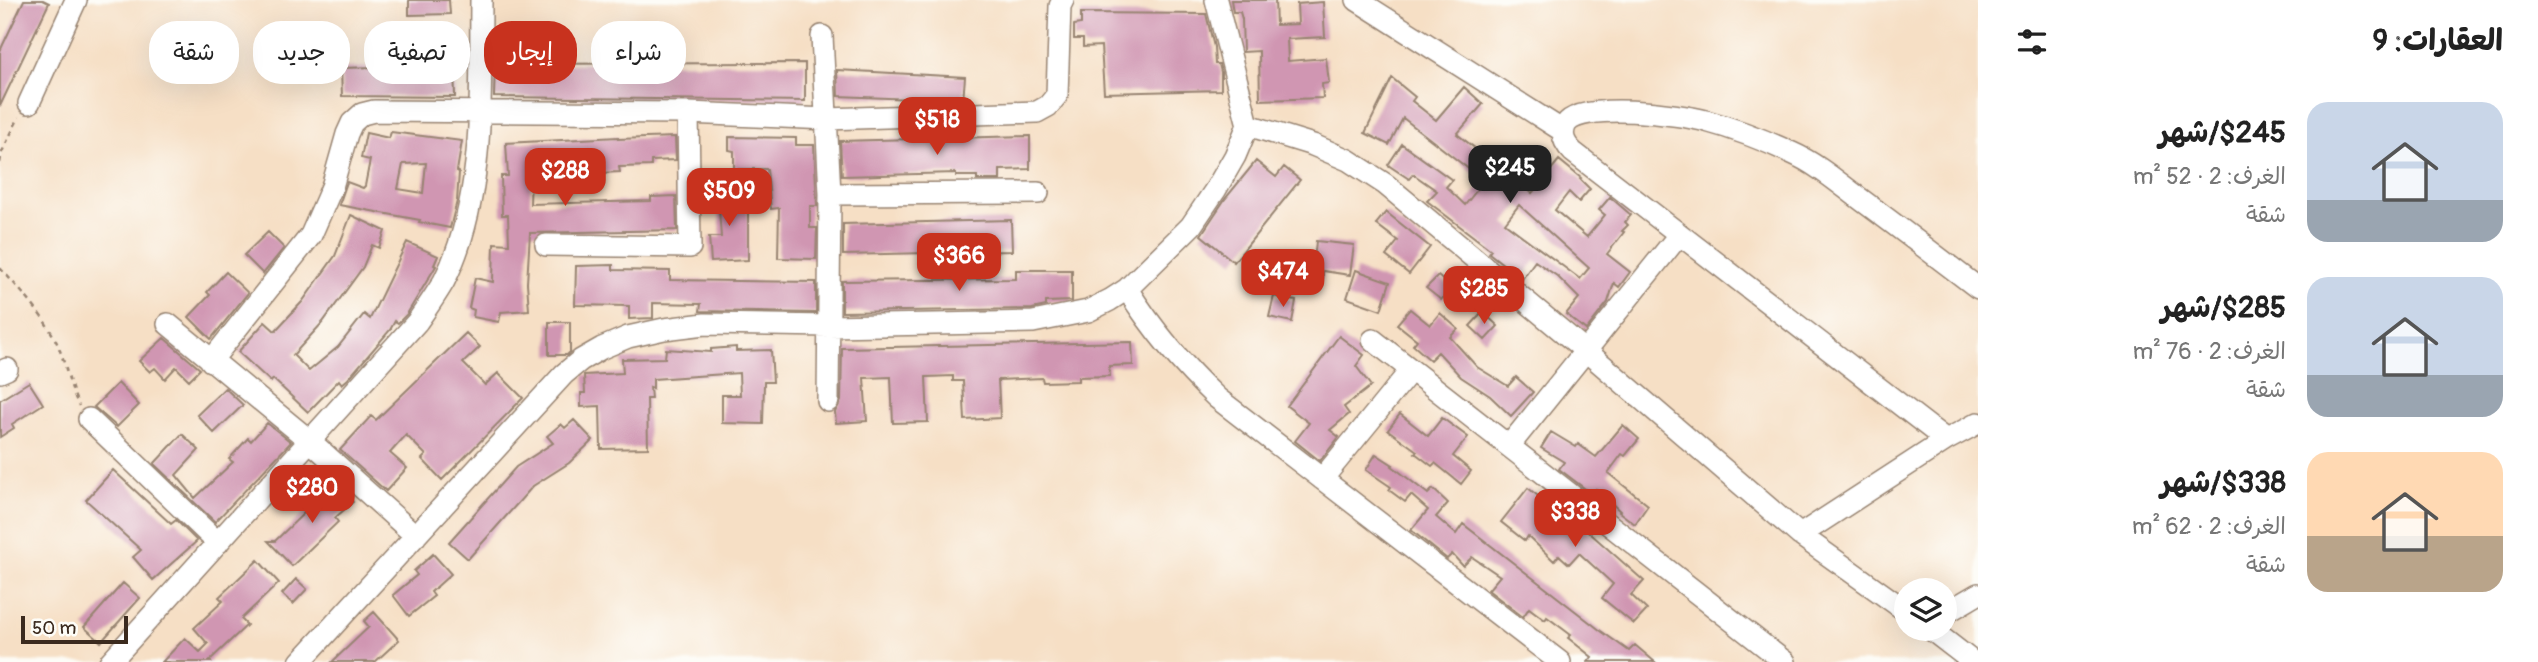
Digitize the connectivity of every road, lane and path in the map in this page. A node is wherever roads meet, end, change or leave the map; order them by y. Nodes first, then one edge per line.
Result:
1 (76, 0) edge
2 (481, 0) edge
3 (1063, 0) edge
4 (1216, 0) edge
5 (1357, 0) edge
6 (822, 36) dead end
7 (29, 103) joint
8 (479, 112) junction
9 (688, 113) junction
10 (827, 119) junction
11 (1248, 125) junction
12 (1563, 131) junction
13 (0, 163) edge
14 (830, 194) junction
15 (1038, 194) dead end
16 (1679, 235) junction
17 (546, 245) dead end
18 (0, 268) edge
19 (1976, 285) edge
20 (1128, 289) junction
21 (169, 324) dead end
22 (829, 326) junction
23 (1373, 340) dead end
24 (1586, 351) junction
25 (211, 361) junction
26 (1411, 370) junction
27 (828, 401) dead end
28 (89, 419) joint
29 (1978, 423) edge
30 (1946, 440) junction
31 (310, 441) junction
32 (1509, 446) junction
33 (1322, 479) junction
34 (1800, 535) junction
35 (416, 536) junction
36 (218, 543) junction
37 (1978, 594) edge
38 (1894, 602) edge
39 (1957, 606) edge
40 (1946, 641) edge
41 (110, 662) edge
42 (300, 662) edge
43 (1560, 662) edge
44 (1785, 662) edge
45 (1973, 662) edge

1 - 7 street
2 - 8 street
3 - 10 street
4 - 11 street
5 - 12 street
6 - 10 street
7 - 13 path
8 - 9 street
8 - 25 street
8 - 31 street
9 - 10 street
9 - 17 street
10 - 14 street
11 - 20 street
11 - 24 street
12 - 16 street
12 - 19 street
14 - 15 street
14 - 22 street
16 - 24 street
16 - 30 street
18 - 28 path
20 - 22 street
20 - 33 street
21 - 25 street
22 - 27 street
22 - 35 street
23 - 26 street
24 - 32 street
24 - 34 street
25 - 31 street
26 - 32 street
26 - 33 street
28 - 36 street
29 - 30 street
30 - 34 street
31 - 35 street
31 - 36 street
32 - 44 street
33 - 43 street
34 - 38 street
35 - 42 street
36 - 41 street
37 - 39 street
40 - 45 street

